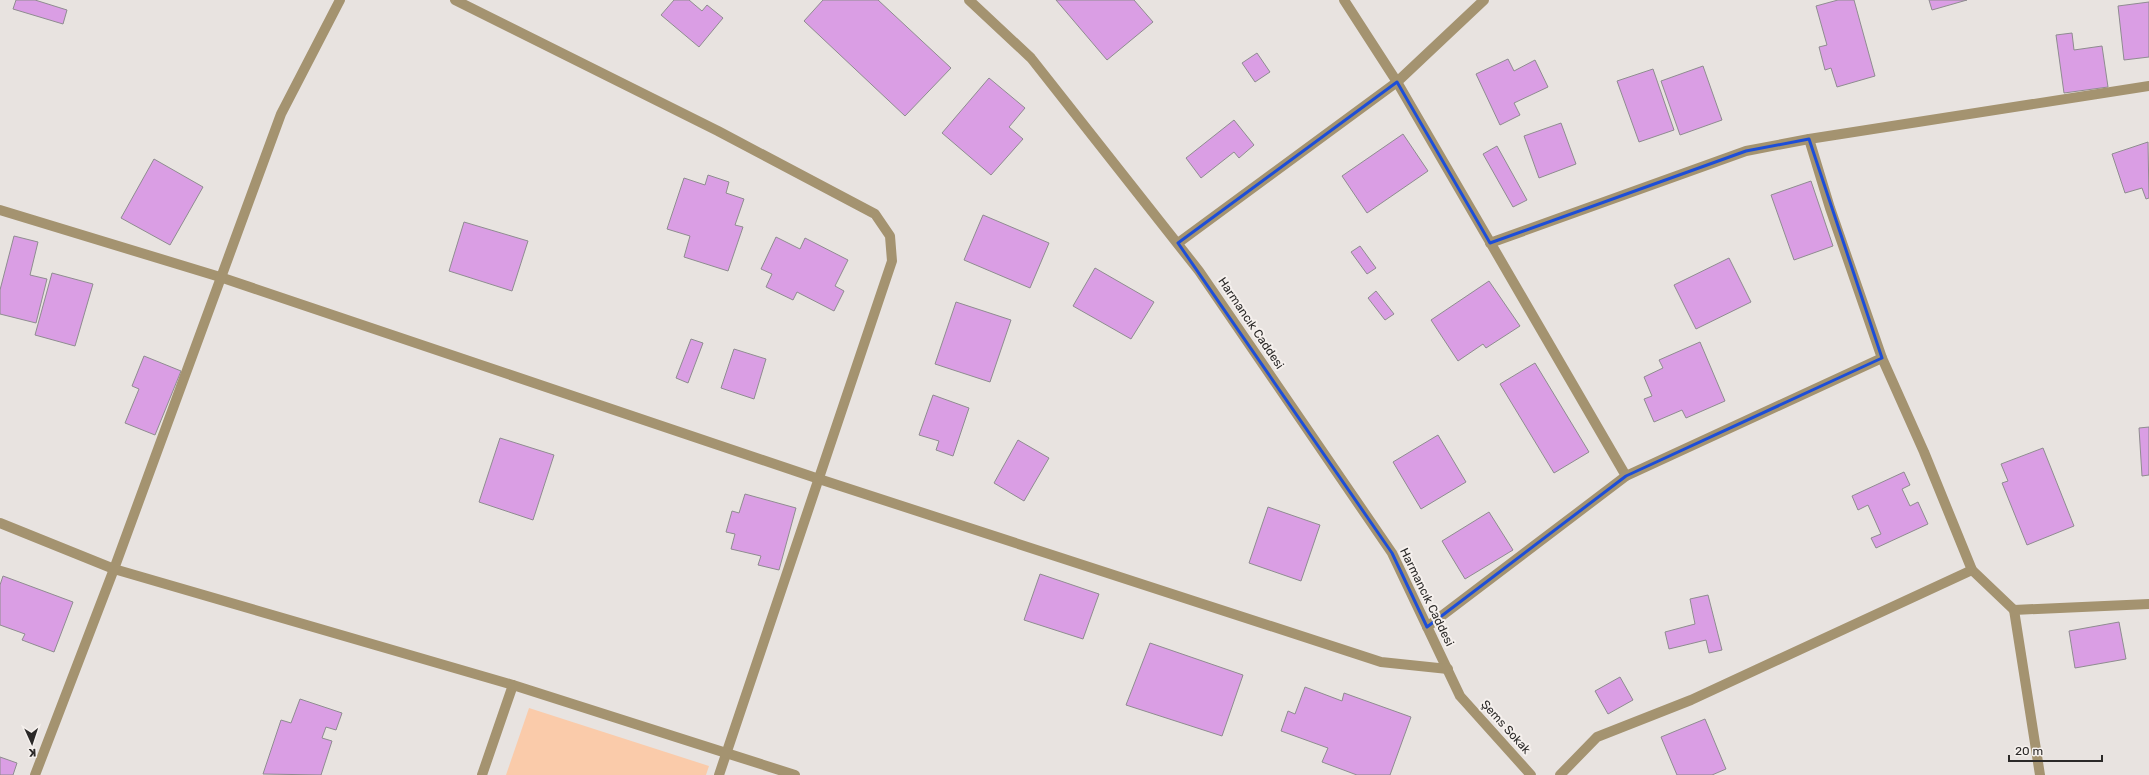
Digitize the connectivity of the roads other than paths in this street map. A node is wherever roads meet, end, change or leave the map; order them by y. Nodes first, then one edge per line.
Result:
1 (340, 0) edge
2 (454, 0) edge
3 (970, 0) edge
4 (1344, 0) edge
5 (1484, 0) edge
6 (1397, 82) junction
7 (2149, 86) edge
8 (1809, 139) junction
9 (0, 210) edge
10 (1178, 243) junction
11 (1490, 244) junction
12 (220, 277) junction
13 (1882, 358) junction
14 (1626, 476) junction
15 (820, 479) junction
16 (0, 523) edge
17 (114, 570) junction
18 (1972, 570) junction
19 (2149, 604) edge
20 (2014, 610) junction
21 (1427, 627) junction
22 (1448, 669) junction
23 (513, 685) junction
24 (1460, 696) joint
25 (726, 753) junction
26 (35, 775) edge
27 (482, 775) edge
28 (719, 775) edge
29 (795, 775) edge
30 (1531, 775) edge
31 (1560, 775) edge
32 (2040, 775) edge

1 - 12 street
2 - 15 street
3 - 10 street, Harmancık Caddesi
4 - 6 street
5 - 6 street
6 - 10 street
6 - 11 street
7 - 8 street
8 - 11 street
8 - 13 street
9 - 12 street
10 - 21 street, Harmancık Caddesi
11 - 14 street
12 - 15 street
12 - 17 street
13 - 14 street
13 - 18 street
14 - 21 street
15 - 22 street
15 - 25 street
16 - 17 street
17 - 23 street
17 - 26 street
18 - 20 street
18 - 31 street
19 - 20 street
20 - 32 street
21 - 22 street, Harmancık Caddesi
22 - 24 street, Harmancık Caddesi
23 - 25 street
23 - 27 street
24 - 30 street, Şems Sokak
25 - 28 street
25 - 29 street

